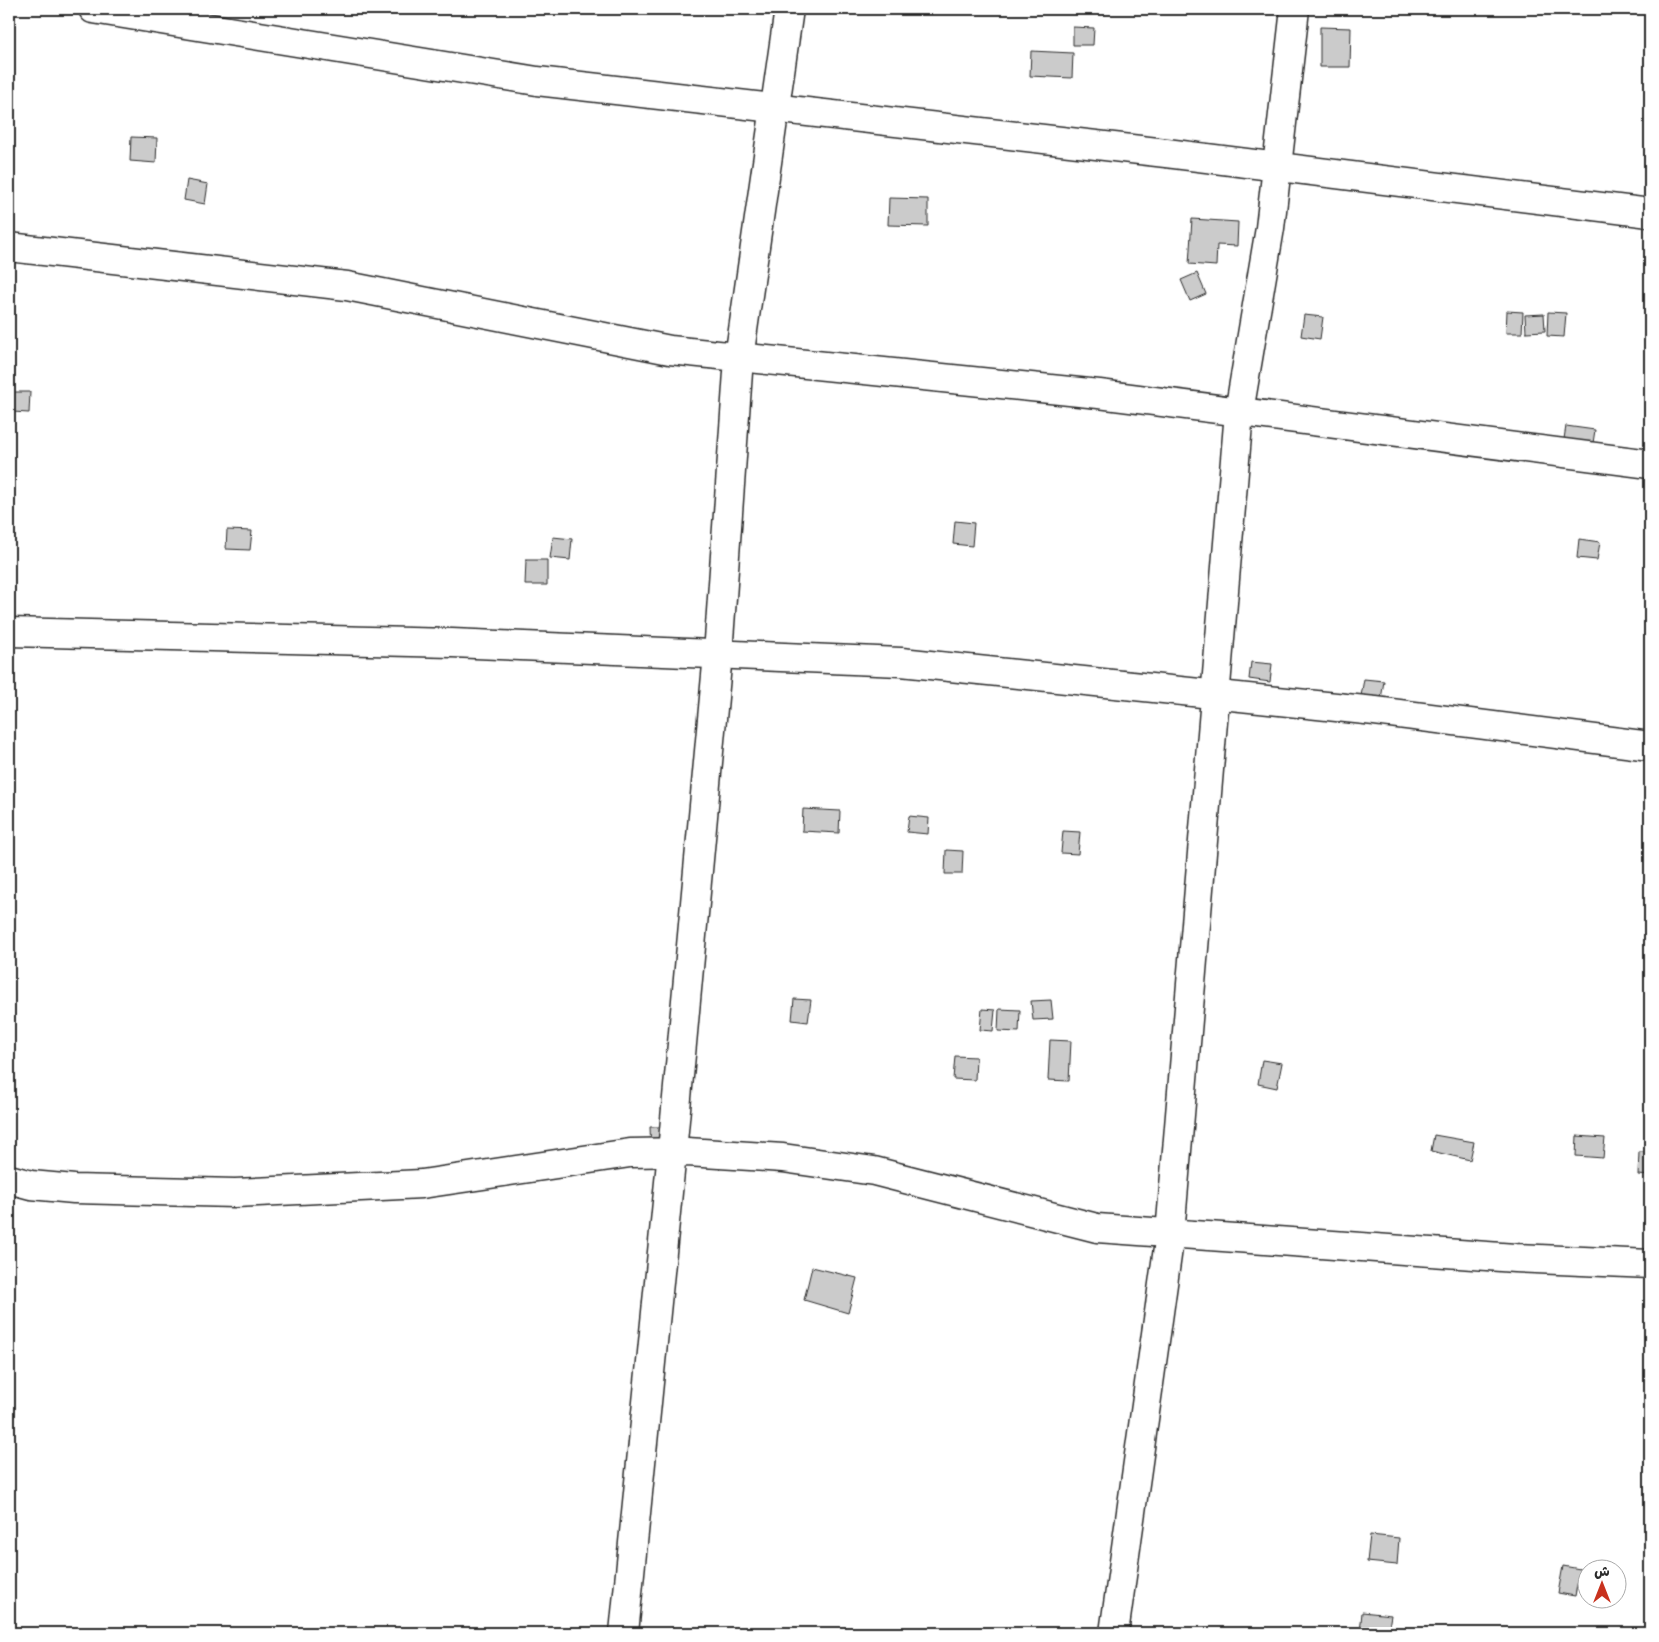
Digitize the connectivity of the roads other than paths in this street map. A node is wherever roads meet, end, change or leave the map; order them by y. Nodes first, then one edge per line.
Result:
1 (93, 9) edge
2 (789, 9) edge
3 (1295, 9) edge
4 (775, 110) junction
5 (1277, 167) junction
6 (1650, 213) edge
7 (9, 247) edge
8 (739, 358) junction
9 (1239, 412) junction
10 (1650, 464) edge
11 (9, 632) edge
12 (718, 654) junction
13 (1214, 694) junction
14 (1650, 746) edge
15 (672, 1152) junction
16 (9, 1179) edge
17 (1170, 1234) junction
18 (1650, 1264) edge
19 (624, 1633) edge
20 (1114, 1633) edge

1 - 4 street
2 - 4 street
3 - 5 street
4 - 5 street
4 - 8 street
5 - 6 street
5 - 9 street
7 - 8 street
8 - 9 street
8 - 12 street
9 - 10 street
9 - 13 street
11 - 12 street
12 - 13 street
12 - 15 street
13 - 14 street
13 - 17 street
15 - 16 street
15 - 17 street
15 - 19 street
17 - 18 street
17 - 20 street

